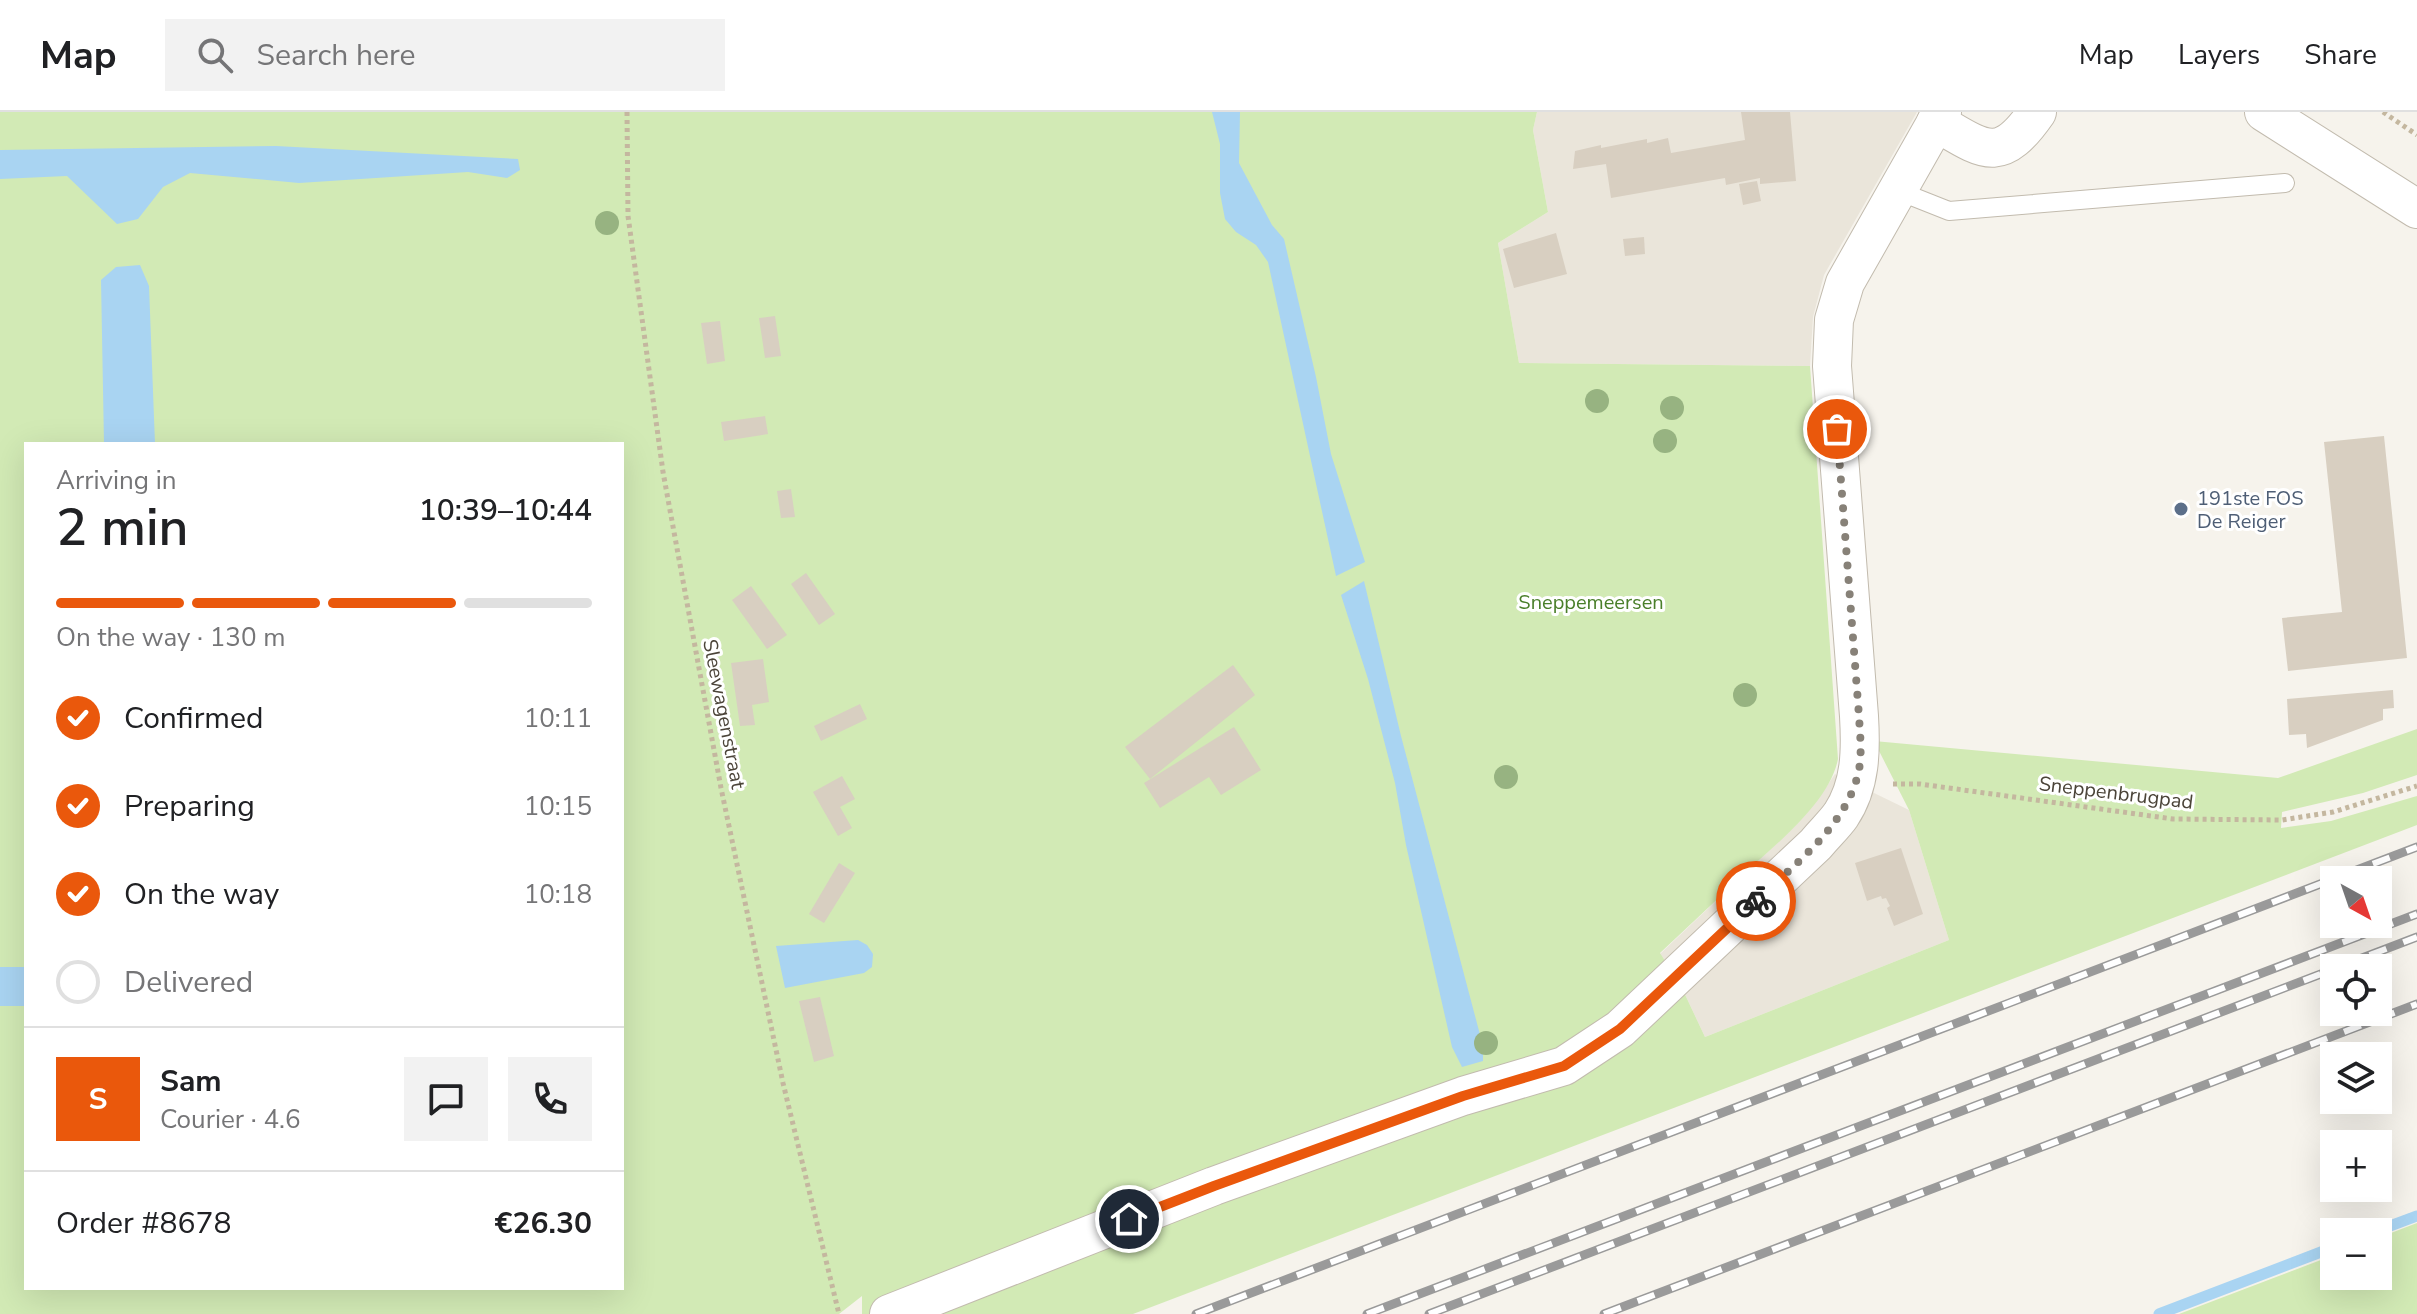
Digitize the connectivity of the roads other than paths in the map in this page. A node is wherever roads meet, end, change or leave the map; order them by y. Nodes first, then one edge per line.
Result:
1 (2037, 112) edge
2 (2264, 112) edge
3 (1939, 117) edge
4 (2285, 183) dead end
5 (1896, 190) junction
6 (2417, 209) edge
7 (889, 1314) edge

1 - 3 street
2 - 6 street
3 - 5 street
4 - 5 lane
5 - 7 street

